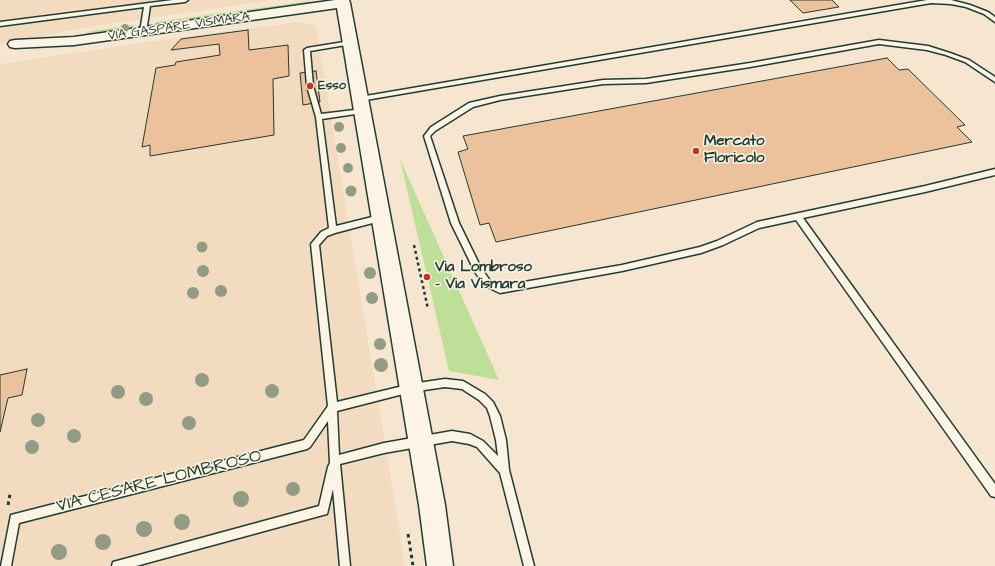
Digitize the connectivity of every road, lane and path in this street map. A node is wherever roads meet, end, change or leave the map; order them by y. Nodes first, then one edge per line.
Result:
1 (185, 0) edge
2 (280, 0) edge
3 (342, 2) edge
4 (145, 19) junction
5 (995, 20) edge
6 (0, 24) edge
7 (350, 43) junction
8 (0, 46) edge
9 (995, 80) edge
10 (361, 105) junction
11 (319, 117) junction
12 (995, 172) edge
13 (797, 216) junction
14 (380, 218) junction
15 (333, 230) junction
16 (414, 245) dead end
17 (428, 309) dead end
18 (411, 388) junction
19 (332, 408) junction
20 (421, 441) junction
21 (335, 462) junction
22 (504, 470) junction
23 (995, 492) edge
24 (432, 504) junction
25 (408, 534) dead end
26 (6, 566) edge
27 (117, 566) edge
28 (345, 566) edge
29 (413, 566) edge
30 (440, 566) edge
31 (453, 566) edge
32 (529, 566) edge

1 - 4 lane
2 - 4 street, VIA GASPARE VISMARA
3 - 4 street, VIA GASPARE VISMARA
3 - 7 street
4 - 6 lane
4 - 8 street, VIA GASPARE VISMARA
5 - 10 lane
7 - 10 street
7 - 11 lane
9 - 13 lane
10 - 11 lane
10 - 14 street
11 - 15 lane
12 - 13 lane
13 - 23 lane
14 - 15 lane
14 - 18 street
15 - 19 lane
16 - 17 path
18 - 19 lane
18 - 20 street
18 - 22 lane
19 - 21 lane
19 - 26 lane, VIA CESARE LOMBROSO
20 - 21 lane
20 - 22 lane
20 - 24 street
21 - 27 lane
21 - 28 lane
22 - 32 lane
24 - 30 street
24 - 31 street
25 - 29 path

